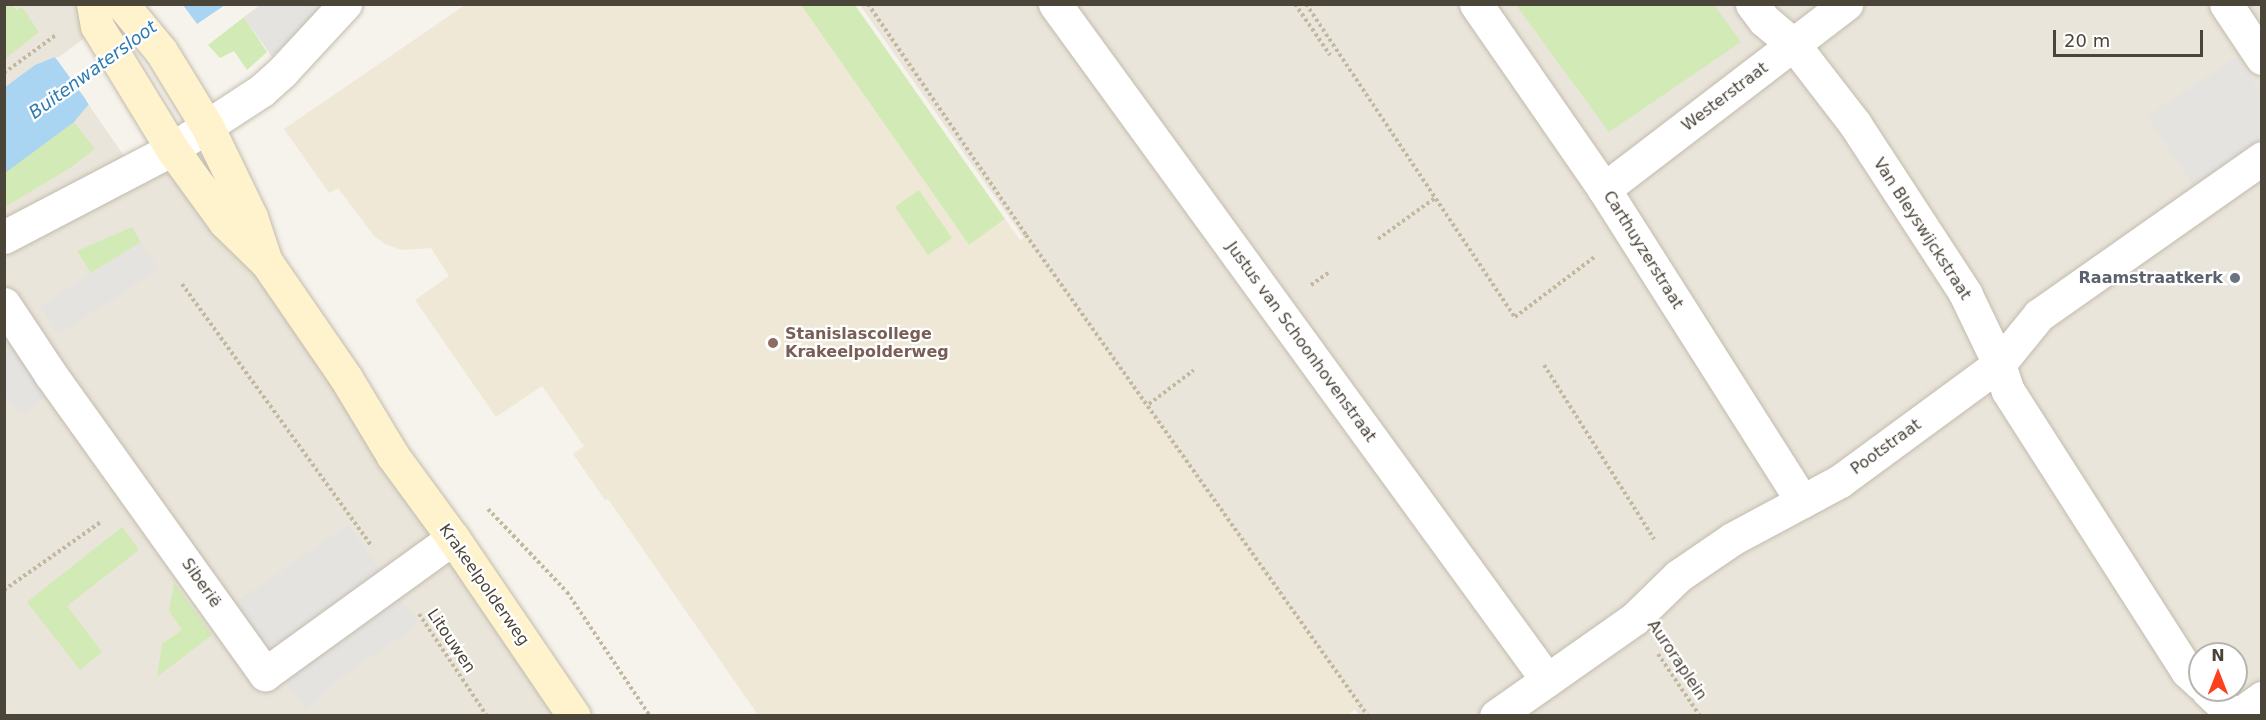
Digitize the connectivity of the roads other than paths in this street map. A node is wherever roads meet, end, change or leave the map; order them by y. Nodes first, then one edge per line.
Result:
1 (345, 4) edge
2 (1055, 4) edge
3 (1476, 4) edge
4 (1752, 4) edge
5 (1846, 4) edge
6 (2226, 4) edge
7 (109, 10) edge
8 (1794, 45) junction
9 (2262, 58) edge
10 (207, 126) junction
11 (172, 149) junction
12 (2262, 159) edge
13 (1604, 189) junction
14 (4, 237) edge
15 (267, 263) junction
16 (4, 304) edge
17 (1999, 364) junction
18 (1802, 501) junction
19 (453, 538) junction
20 (2188, 672) edge
21 (1547, 680) junction
22 (2262, 698) edge
23 (2220, 702) edge
24 (574, 716) edge
25 (1496, 716) edge
26 (2235, 716) edge

1 - 10 street
2 - 21 street, Justus van Schoonhovenstraat
3 - 13 street, Carthuyzerstraat
4 - 8 street, Van Bleyswijckstraat
5 - 8 street, Westerstraat
6 - 9 street
7 - 10 street, Krakeelpolderweg
7 - 11 street, Krakeelpolderweg
8 - 13 street, Westerstraat
8 - 17 street, Van Bleyswijckstraat
10 - 11 street
10 - 15 street, Krakeelpolderweg
11 - 14 street
11 - 15 street, Krakeelpolderweg
12 - 17 street, Pootstraat
13 - 18 street, Carthuyzerstraat
15 - 19 street, Krakeelpolderweg
16 - 19 street, Siberië
17 - 18 street, Pootstraat
17 - 20 street, Van Bleyswijckstraat
18 - 21 street, Pootstraat
19 - 24 street, Krakeelpolderweg
21 - 25 street, Pootstraat
22 - 26 street
23 - 26 street

